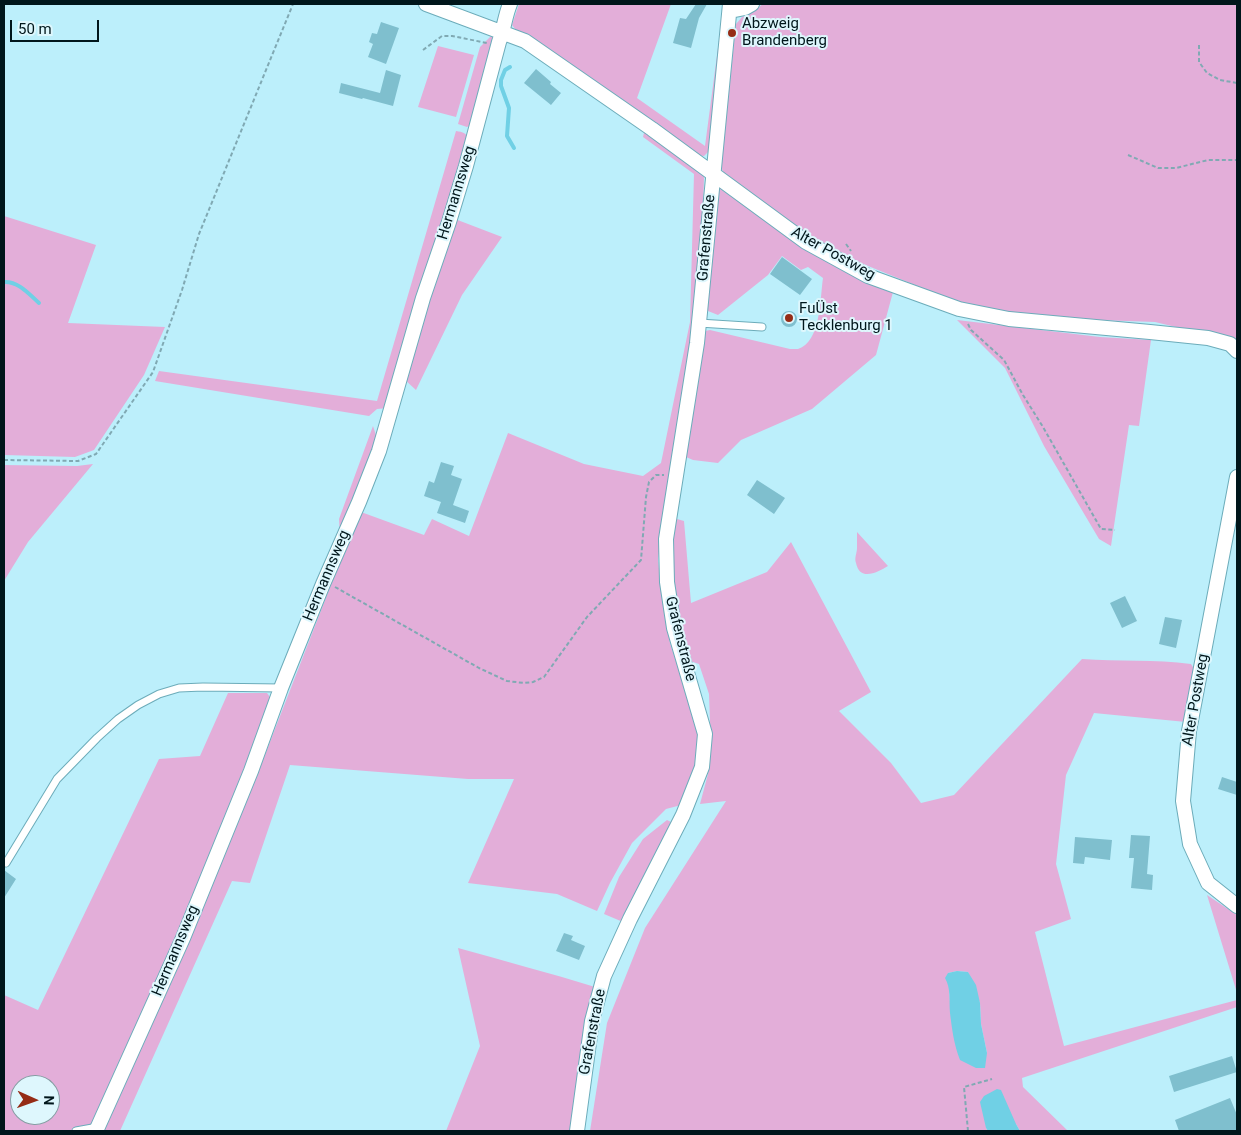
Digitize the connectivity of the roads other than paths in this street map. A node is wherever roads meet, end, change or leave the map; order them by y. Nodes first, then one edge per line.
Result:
1 (426, 4) edge
2 (510, 4) edge
3 (752, 4) edge
4 (730, 7) edge
5 (501, 37) junction
6 (713, 173) junction
7 (699, 323) junction
8 (762, 327) dead end
9 (1237, 351) edge
10 (1237, 477) edge
11 (281, 688) junction
12 (6, 863) dead end
13 (1237, 906) edge
14 (87, 1130) edge
15 (577, 1131) edge

1 - 5 street, Alter Postweg
2 - 5 street, Hermannsweg
3 - 4 street
4 - 6 street, Grafenstraße
5 - 6 street, Alter Postweg
5 - 11 street, Hermannsweg
6 - 7 street, Grafenstraße
6 - 9 street, Alter Postweg
7 - 8 lane
7 - 15 street, Grafenstraße
10 - 13 street, Alter Postweg
11 - 12 lane
11 - 14 street, Hermannsweg

